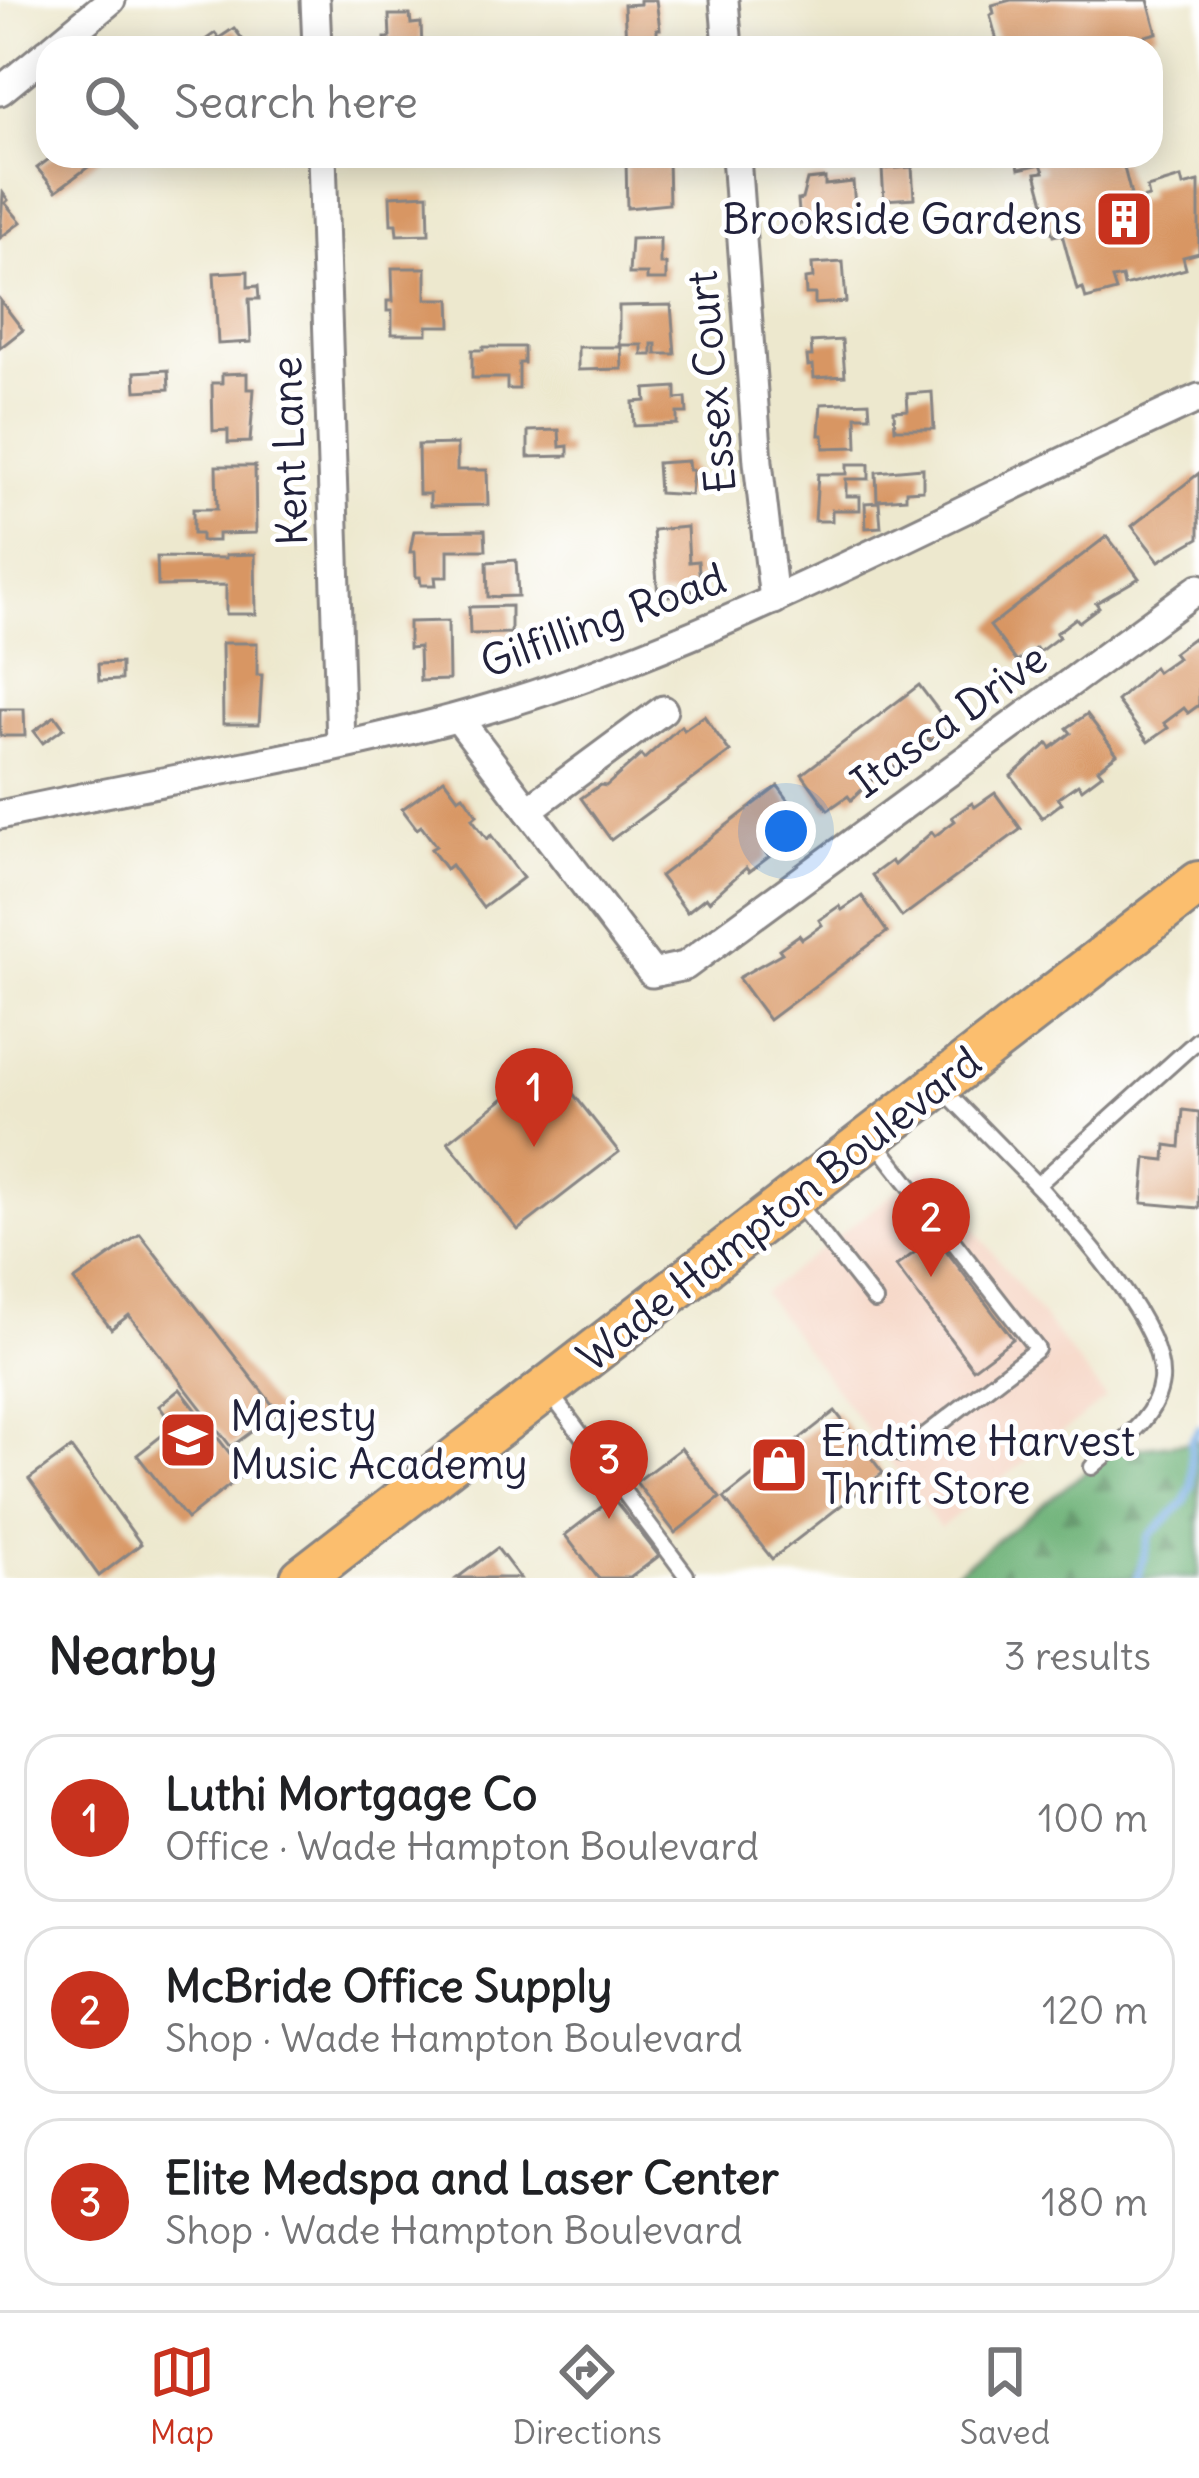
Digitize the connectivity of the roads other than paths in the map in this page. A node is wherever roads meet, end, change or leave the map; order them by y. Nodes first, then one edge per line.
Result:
1 (111, 0) edge
2 (315, 0) edge
3 (724, 0) edge
4 (67, 36) edge
5 (316, 36) edge
6 (727, 36) edge
7 (36, 61) edge
8 (0, 91) edge
9 (322, 168) edge
10 (737, 168) edge
11 (1199, 398) edge
12 (1199, 588) edge
13 (774, 600) junction
14 (663, 710) dead end
15 (458, 718) junction
16 (340, 744) junction
17 (528, 810) junction
18 (0, 815) edge
19 (1199, 883) edge
20 (1199, 1039) edge
21 (939, 1085) junction
22 (872, 1137) junction
23 (1037, 1185) junction
24 (793, 1197) junction
25 (875, 1301) dead end
26 (547, 1388) junction
27 (901, 1454) dead end
28 (1092, 1466) dead end
29 (686, 1575) dead end
30 (302, 1578) edge

1 - 4 street
2 - 5 street
3 - 6 street
7 - 8 street
9 - 16 street, Kent Lane
10 - 13 street, Essex Court
11 - 13 street, Gilfilling Road
12 - 17 street, Itasca Drive
13 - 15 street, Gilfilling Road
14 - 17 street
15 - 16 street, Gilfilling Road
15 - 17 street, Itasca Drive
16 - 18 street, Gilfilling Road
19 - 21 main road, Wade Hampton Boulevard
20 - 23 lane
21 - 22 main road, Wade Hampton Boulevard
21 - 23 lane
22 - 24 main road, Wade Hampton Boulevard
22 - 27 lane
23 - 28 lane
24 - 25 lane
24 - 26 main road, Wade Hampton Boulevard
26 - 29 lane
26 - 30 main road, Wade Hampton Boulevard

